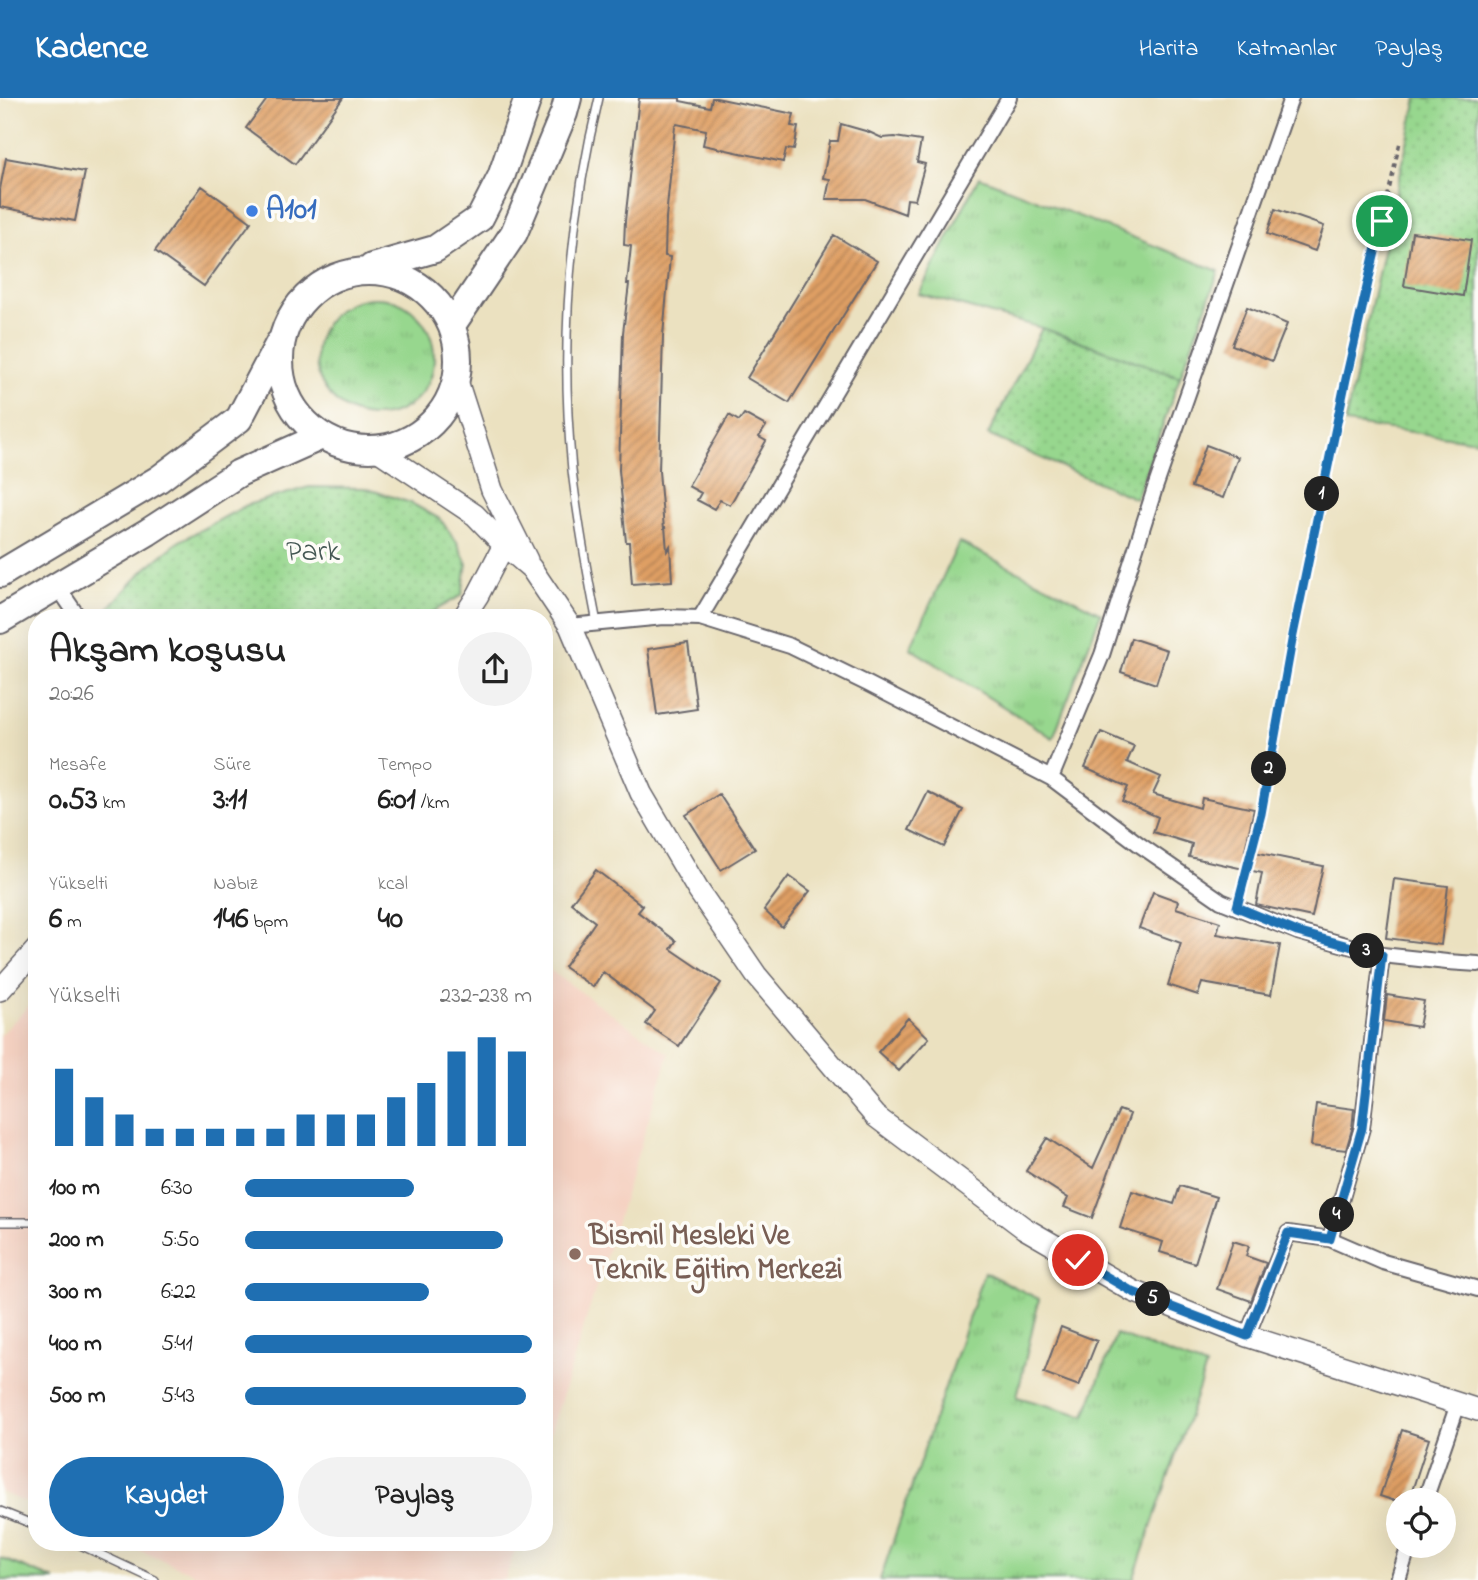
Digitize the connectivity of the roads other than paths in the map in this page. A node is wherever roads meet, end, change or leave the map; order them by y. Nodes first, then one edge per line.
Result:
1 (528, 98) edge
2 (568, 98) edge
3 (598, 98) edge
4 (1009, 98) edge
5 (1291, 98) edge
6 (362, 270) junction
7 (452, 326) junction
8 (281, 339) junction
9 (457, 381) junction
10 (322, 436) junction
11 (376, 449) junction
12 (492, 490) junction
13 (504, 545) junction
14 (531, 568) junction
15 (0, 573) edge
16 (57, 586) junction
17 (73, 609) edge
18 (469, 609) edge
19 (700, 618) junction
20 (0, 620) edge
21 (597, 623) junction
22 (570, 626) junction
23 (1051, 778) junction
24 (1382, 955) junction
25 (28, 959) edge
26 (1478, 964) edge
27 (0, 990) edge
28 (0, 1222) edge
29 (28, 1222) edge
30 (1330, 1239) junction
31 (1478, 1289) edge
32 (1247, 1336) junction
33 (1468, 1407) edge
34 (1431, 1488) edge
35 (0, 1511) edge
36 (28, 1522) edge
37 (93, 1551) edge
38 (1405, 1558) edge
39 (155, 1580) edge
40 (1398, 1580) edge

1 - 6 highway
2 - 7 highway
3 - 21 lane
4 - 19 street
5 - 23 street
6 - 7 highway
6 - 8 highway
7 - 9 highway
8 - 10 highway
8 - 15 highway
9 - 11 highway
9 - 12 main road
10 - 11 highway
10 - 16 highway
11 - 13 main road
12 - 13 main road
12 - 14 main road
13 - 14 main road
13 - 18 main road
14 - 22 main road
16 - 17 street
16 - 20 highway
19 - 21 street
19 - 23 street
21 - 22 street
22 - 32 main road
23 - 24 street
24 - 26 street
24 - 30 street
25 - 27 main road
28 - 29 lane
30 - 31 street
30 - 32 street
32 - 33 main road
33 - 34 street
35 - 36 lane
37 - 39 lane
38 - 40 street

